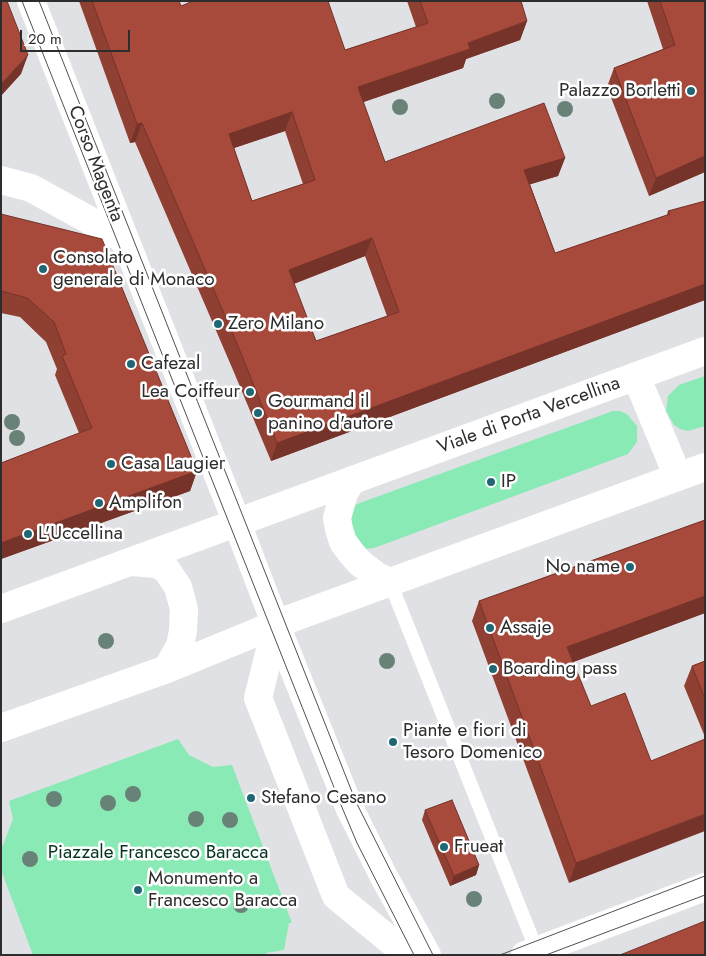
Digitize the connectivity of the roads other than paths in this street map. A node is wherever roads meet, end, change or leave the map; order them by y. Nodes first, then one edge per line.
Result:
1 (31, 1) edge
2 (1, 180) edge
3 (126, 244) junction
4 (705, 351) edge
5 (636, 376) junction
6 (705, 467) edge
7 (678, 477) junction
8 (352, 480) junction
9 (237, 523) junction
10 (130, 562) junction
11 (390, 582) junction
12 (1, 609) edge
13 (276, 625) junction
14 (167, 669) junction
15 (1, 728) edge
16 (705, 887) edge
17 (531, 953) edge
18 (408, 955) edge
19 (427, 955) edge

1 - 3 main road, Corso Magenta
2 - 3 main road
3 - 9 main road, Corso Magenta
4 - 5 main road, Viale di Porta Vercellina
5 - 7 main road
5 - 8 main road, Viale di Porta Vercellina
6 - 7 main road
7 - 11 main road
8 - 9 main road
8 - 11 main road
9 - 10 main road
9 - 13 main road
10 - 12 main road
10 - 14 main road
11 - 13 main road
11 - 17 lane
13 - 14 main road
13 - 18 main road
13 - 19 main road
14 - 15 main road
16 - 17 main road

